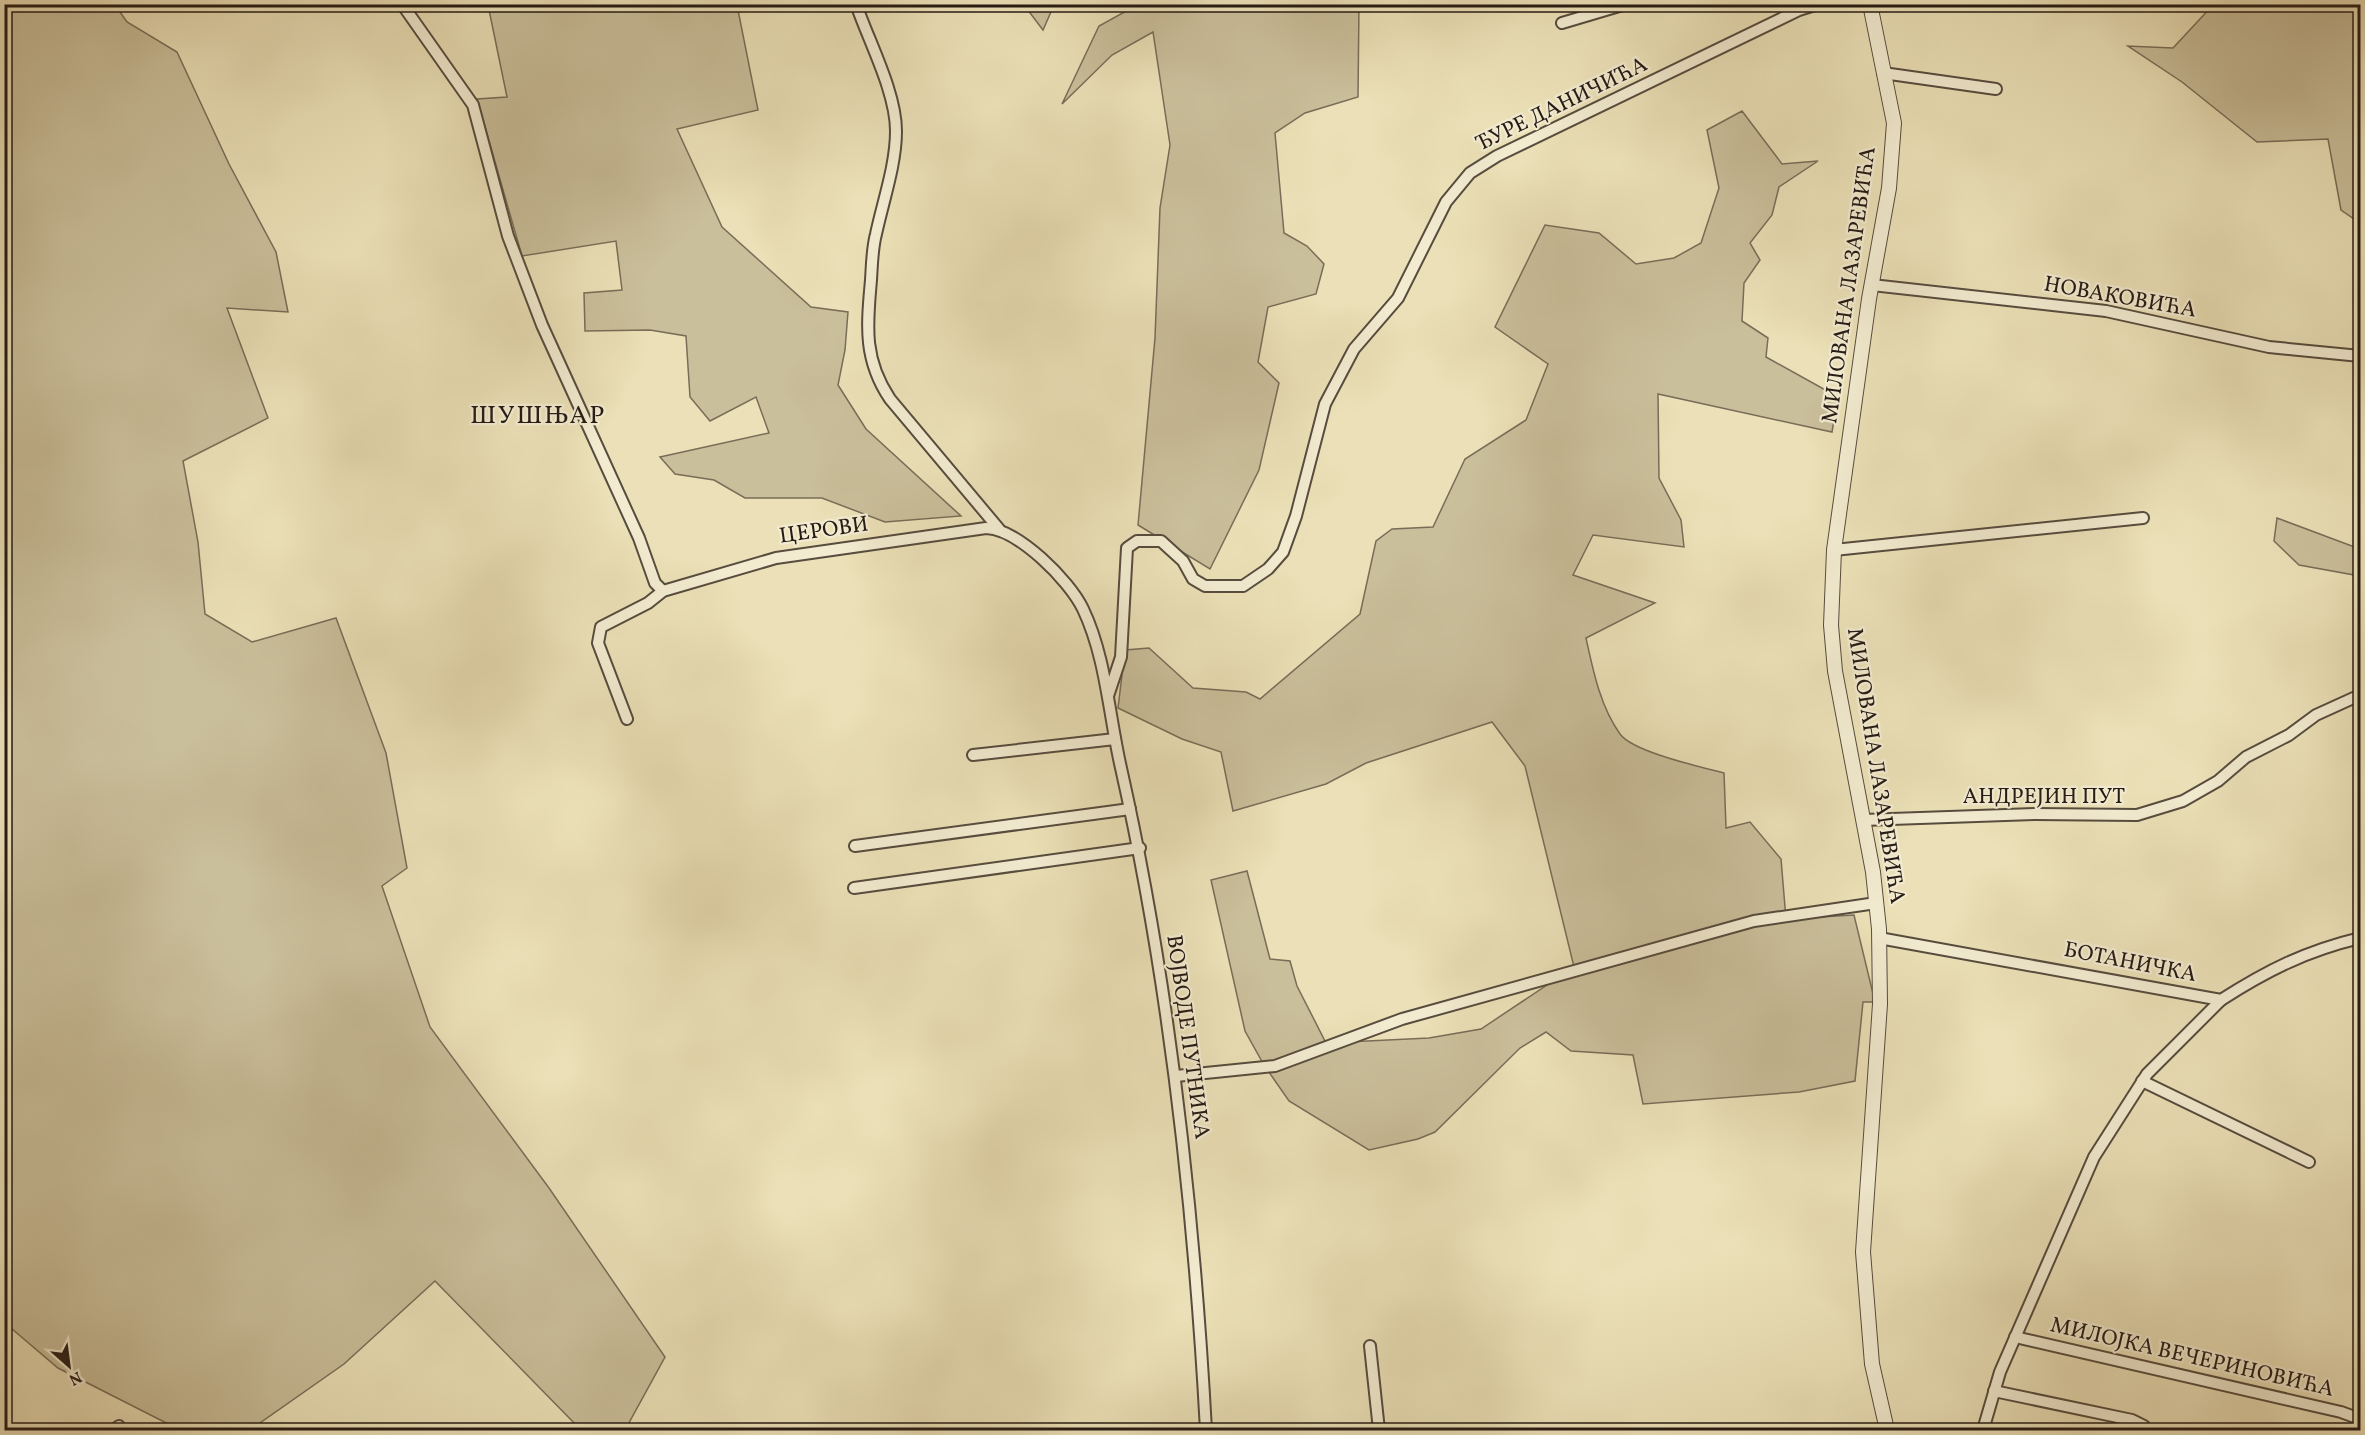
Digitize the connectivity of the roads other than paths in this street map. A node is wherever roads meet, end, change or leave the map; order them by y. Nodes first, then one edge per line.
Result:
1 (402, 4) edge
2 (856, 4) edge
3 (1626, 4) edge
4 (1818, 4) edge
5 (1870, 4) edge
6 (1562, 23) dead end
7 (1883, 73) junction
8 (1996, 89) dead end
9 (1872, 285) junction
10 (2361, 356) edge
11 (2143, 518) dead end
12 (999, 529) junction
13 (1834, 550) junction
14 (663, 591) junction
15 (2361, 695) edge
16 (1107, 699) junction
17 (627, 718) dead end
18 (1115, 739) junction
19 (973, 754) dead end
20 (1130, 809) junction
21 (1863, 820) junction
22 (855, 846) dead end
23 (1140, 848) junction
24 (854, 888) dead end
25 (1876, 903) junction
26 (1879, 938) junction
27 (2361, 938) edge
28 (2221, 1000) junction
29 (1176, 1076) junction
30 (2142, 1081) junction
31 (2309, 1162) dead end
32 (2015, 1337) junction
33 (1370, 1346) dead end
34 (1994, 1391) junction
35 (2361, 1419) edge
36 (1206, 1431) edge
37 (1378, 1431) edge
38 (1887, 1431) edge
39 (1983, 1431) edge
40 (2145, 1431) edge

1 - 14 street
2 - 12 street
3 - 6 street
4 - 16 street, ЂУРЕ ДАНИЧИЋА
5 - 7 street, МИЛОВАНА ЛАЗАРЕВИЋА
7 - 8 street
7 - 9 street, МИЛОВАНА ЛАЗАРЕВИЋА
9 - 10 street, НОВАКОВИЋА
9 - 13 street, МИЛОВАНА ЛАЗАРЕВИЋА
11 - 13 street
12 - 14 street, ЦЕРОВИ
12 - 16 street, ВОЈВОДЕ ПУТНИКА
13 - 21 street, МИЛОВАНА ЛАЗАРЕВИЋА
14 - 17 street, ЦЕРОВИ
15 - 21 street, АНДРЕЈИН ПУТ
16 - 18 street, ВОЈВОДЕ ПУТНИКА
18 - 19 street
18 - 20 street, ВОЈВОДЕ ПУТНИКА
20 - 22 street
20 - 23 street, ВОЈВОДЕ ПУТНИКА
21 - 25 street, МИЛОВАНА ЛАЗАРЕВИЋА
23 - 24 street
23 - 29 street, ВОЈВОДЕ ПУТНИКА
25 - 26 street, МИЛОВАНА ЛАЗАРЕВИЋА
25 - 29 street
26 - 28 street, БОТАНИЧКА
26 - 38 street, МИЛОВАНА ЛАЗАРЕВИЋА
27 - 28 street, БОТАНИЧКА
28 - 30 street
29 - 36 street, ВОЈВОДЕ ПУТНИКА
30 - 31 street
30 - 32 street
32 - 34 street
32 - 35 street, МИЛОЈКА ВЕЧЕРИНОВИЋА
33 - 37 street
34 - 39 street
34 - 40 street

